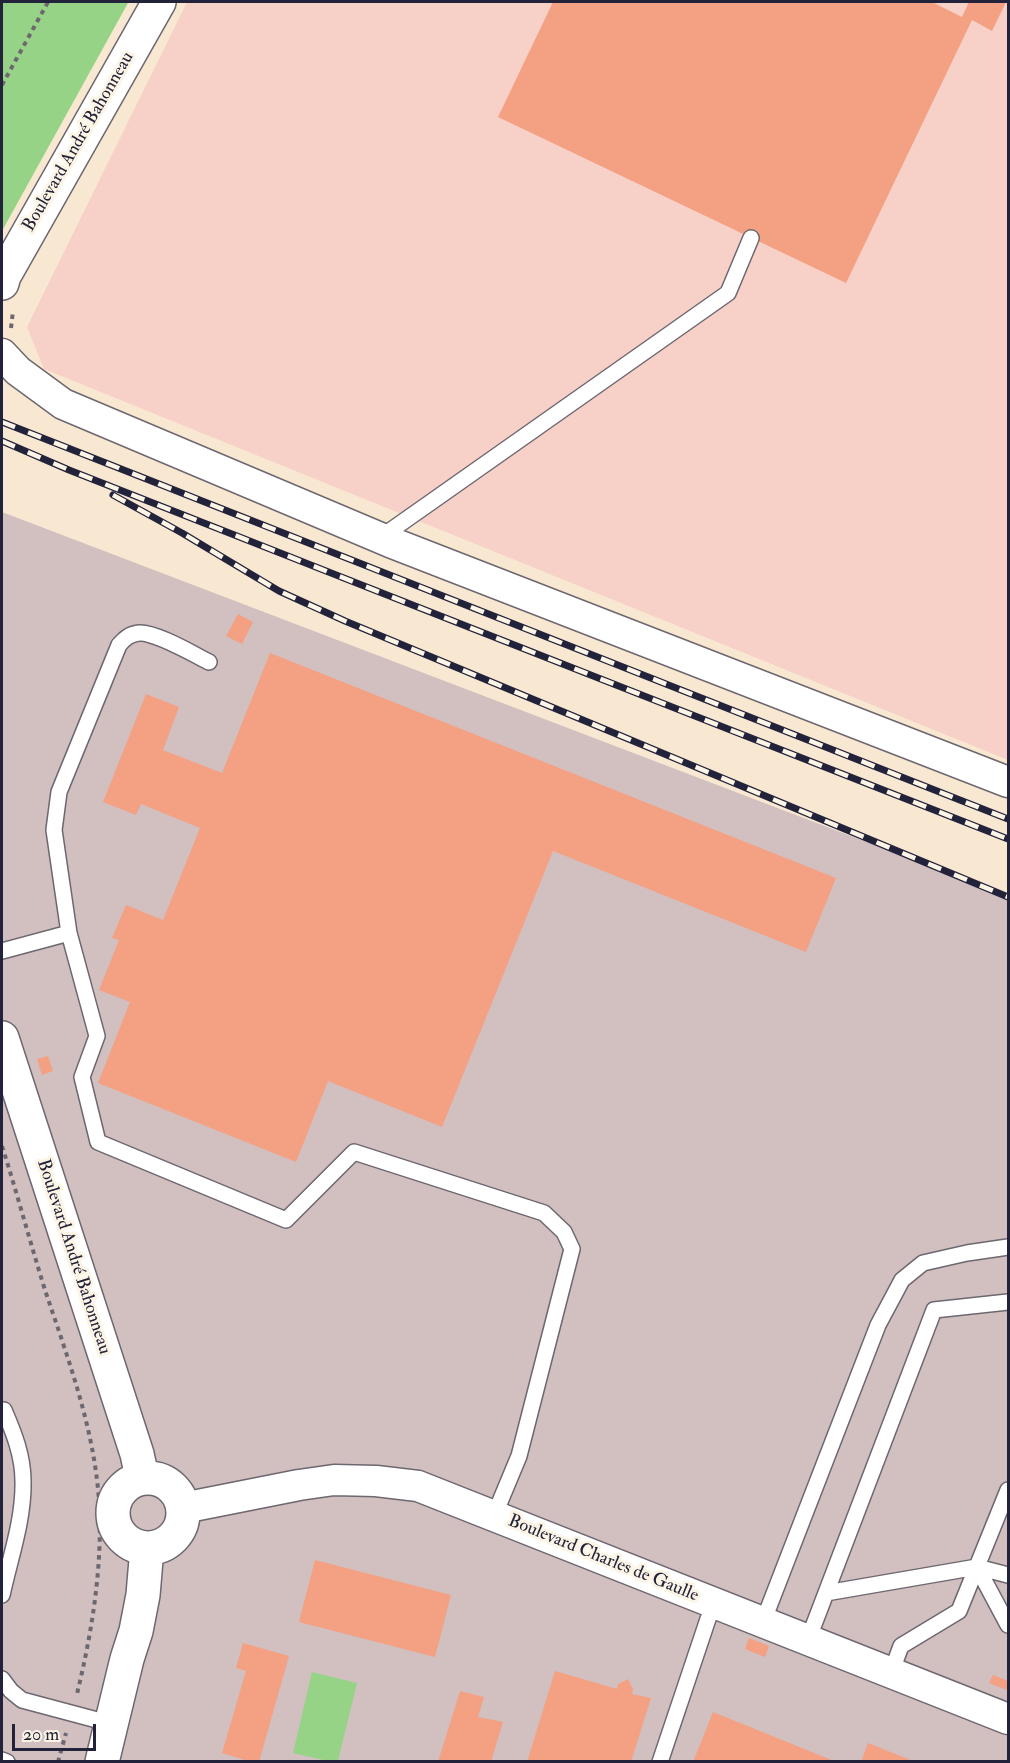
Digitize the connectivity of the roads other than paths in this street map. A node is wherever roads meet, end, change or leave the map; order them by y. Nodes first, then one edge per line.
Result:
1 (159, 2) edge
2 (751, 238) dead end
3 (2, 283) edge
4 (2, 354) edge
5 (380, 538) junction
6 (209, 662) dead end
7 (1008, 782) edge
8 (69, 933) junction
9 (2, 951) edge
10 (2, 1038) edge
11 (1008, 1247) edge
12 (1008, 1302) edge
13 (4, 1410) dead end
14 (142, 1477) junction
15 (1008, 1490) edge
16 (183, 1508) junction
17 (494, 1516) junction
18 (147, 1548) junction
19 (977, 1568) junction
20 (1008, 1575) edge
21 (826, 1593) junction
22 (2, 1595) edge
23 (715, 1603) junction
24 (763, 1622) junction
25 (1008, 1625) edge
26 (808, 1640) junction
27 (891, 1673) junction
28 (2, 1679) edge
29 (1008, 1719) edge
30 (112, 1724) junction
31 (2, 1760) edge
32 (7, 1761) edge
33 (102, 1761) edge
34 (660, 1761) edge

1 - 3 street, Boulevard André Bahonneau
2 - 5 lane
4 - 5 street
5 - 7 street
6 - 8 lane
8 - 9 lane
8 - 17 lane
10 - 14 street, Boulevard André Bahonneau
11 - 24 lane
12 - 21 lane
13 - 22 lane
14 - 16 street
14 - 18 street
15 - 19 lane
16 - 17 street, Boulevard Charles de Gaulle
16 - 18 street
17 - 23 street, Boulevard Charles de Gaulle
18 - 30 street
19 - 20 lane
19 - 21 lane
19 - 25 lane
19 - 27 lane
21 - 26 lane
23 - 24 street, Boulevard Charles de Gaulle
23 - 34 lane
24 - 26 street, Boulevard Charles de Gaulle
26 - 27 street, Boulevard Charles de Gaulle
27 - 29 street, Boulevard Charles de Gaulle
28 - 30 lane
30 - 33 street
31 - 32 lane

